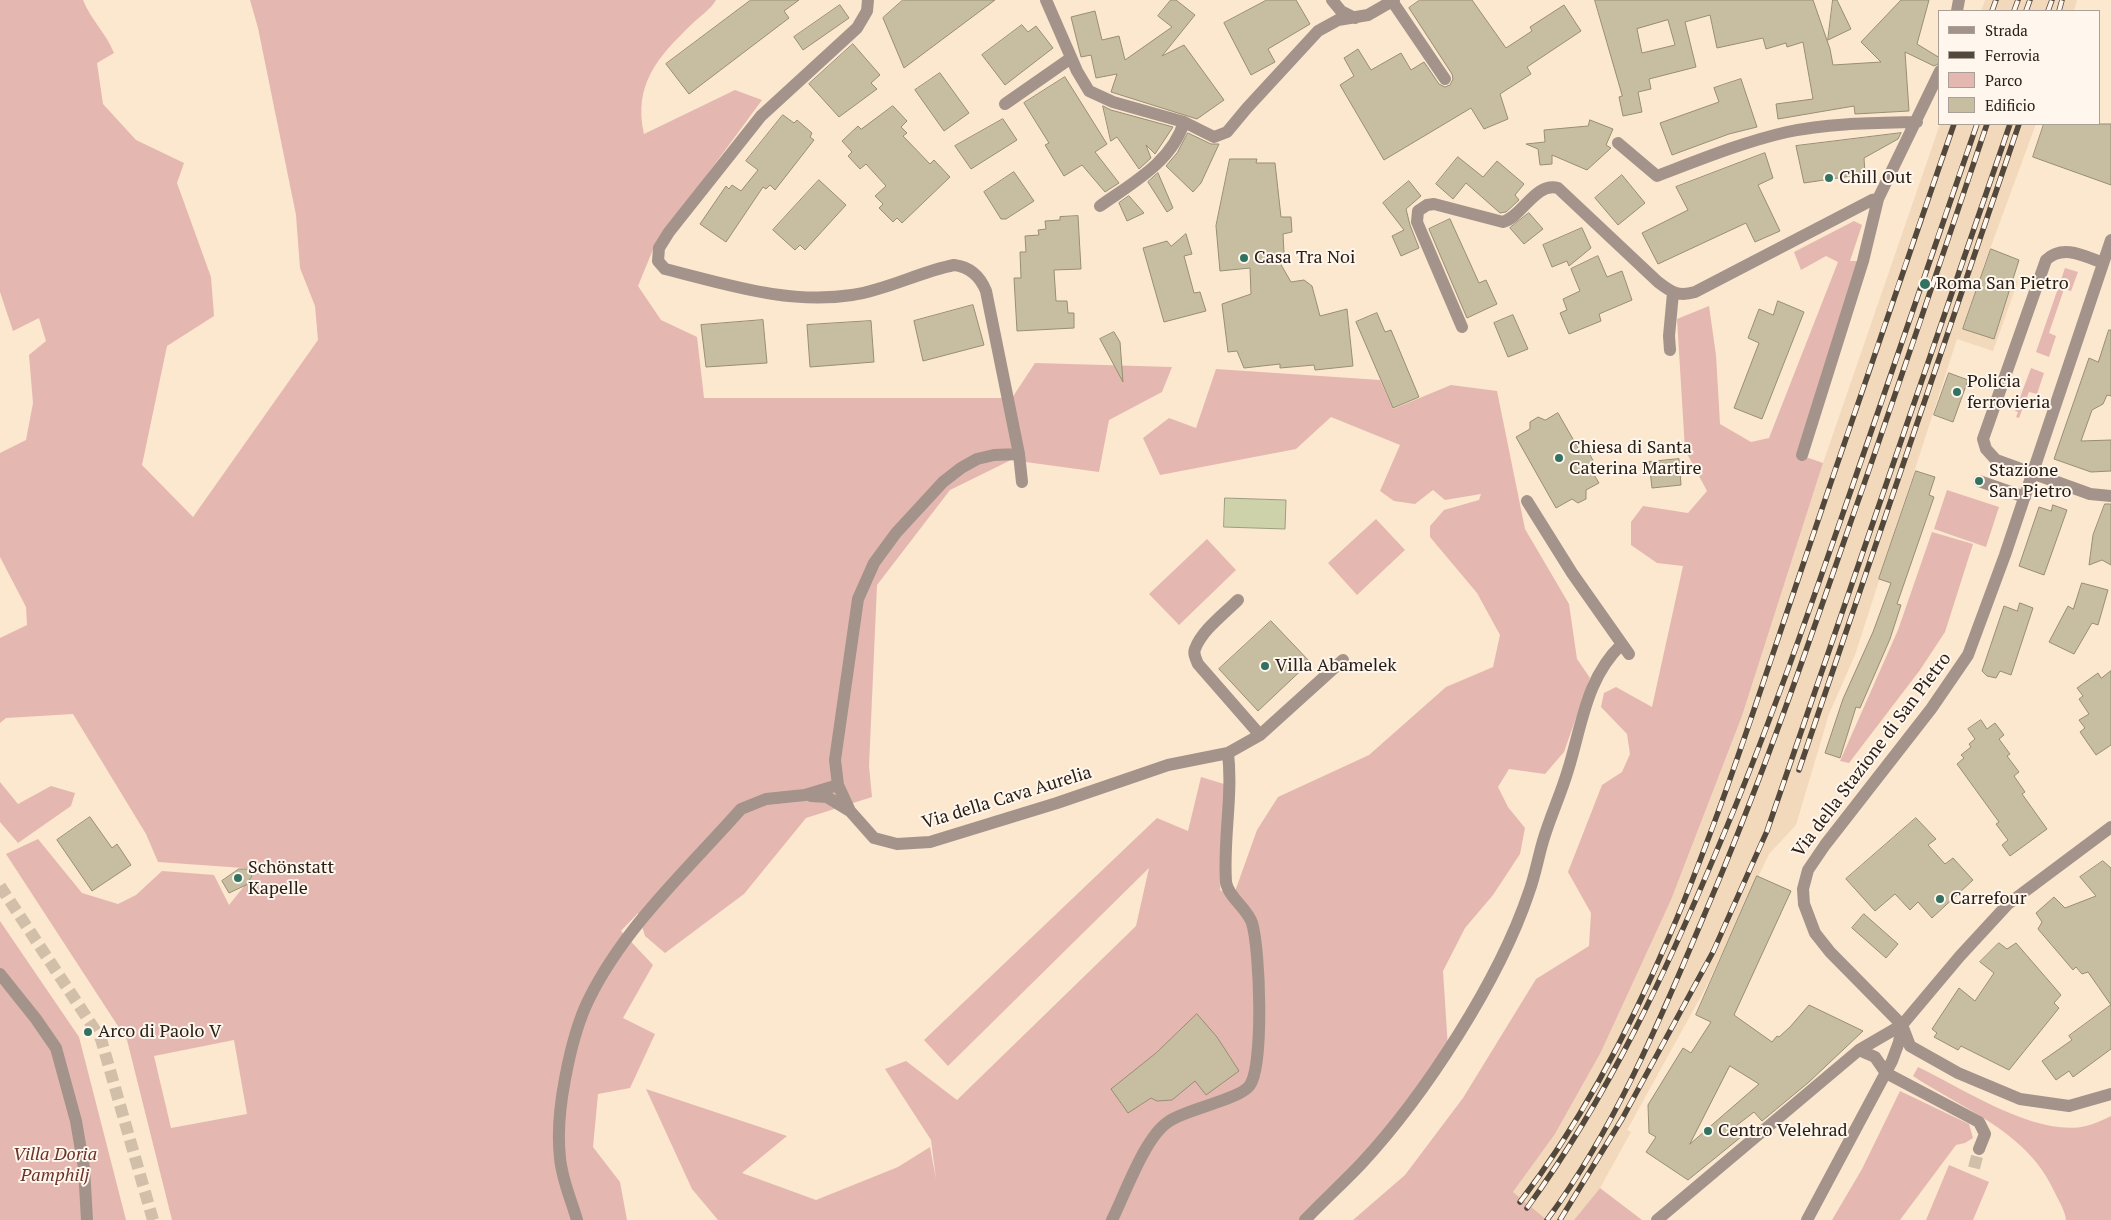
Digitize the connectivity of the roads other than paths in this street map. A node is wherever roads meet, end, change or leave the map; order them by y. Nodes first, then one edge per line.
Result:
1 (868, 0) edge
2 (1046, 0) edge
3 (1332, 0) edge
4 (1393, 1) edge
5 (1356, 18) junction
6 (1071, 58) junction
7 (1938, 75) edge
8 (1445, 79) dead end
9 (1005, 104) dead end
10 (1184, 122) junction
11 (1917, 122) junction
12 (1618, 144) dead end
13 (1878, 199) junction
14 (1100, 206) dead end
15 (2111, 240) edge
16 (2103, 263) junction
17 (1673, 294) junction
18 (1462, 327) dead end
19 (1670, 350) dead end
20 (1019, 454) junction
21 (1802, 455) dead end
22 (2033, 473) junction
23 (1978, 481) dead end
24 (1022, 482) dead end
25 (2111, 496) edge
26 (2025, 497) junction
27 (1527, 501) dead end
28 (1238, 600) dead end
29 (1343, 660) dead end
30 (1260, 735) junction
31 (1228, 753) junction
32 (838, 785) junction
33 (805, 795) junction
34 (850, 811) junction
35 (2111, 827) edge
36 (0, 974) edge
37 (1902, 1025) junction
38 (1859, 1050) junction
39 (1886, 1073) junction
40 (2111, 1094) edge
41 (1979, 1149) tunnel mouth
42 (87, 1220) edge
43 (577, 1220) edge
44 (1112, 1220) edge
45 (1305, 1220) edge
46 (1656, 1220) edge
47 (1807, 1220) edge

1 - 20 street
2 - 6 street
3 - 5 street
4 - 5 street
4 - 8 street
5 - 10 street
6 - 9 street
6 - 10 street
7 - 11 street
10 - 14 street
11 - 12 street
11 - 13 street
13 - 17 street
13 - 21 street
15 - 16 street, Via della Stazione di San Pietro
16 - 22 street, Via della Stazione di San Pietro
16 - 22 street
17 - 18 street
17 - 19 street
20 - 24 street
20 - 32 street, Via della Cava Aurelia
22 - 25 street
22 - 26 street, Via della Stazione di San Pietro
23 - 26 street
26 - 37 street, Via della Stazione di San Pietro
27 - 45 street
28 - 30 street
29 - 30 street, Via della Cava Aurelia
30 - 31 street, Via della Cava Aurelia
31 - 34 street, Via della Cava Aurelia
31 - 44 street
32 - 33 street
32 - 34 street, Via della Cava Aurelia
33 - 34 street
33 - 43 street
35 - 37 street
36 - 42 street
37 - 38 street
37 - 39 street
37 - 40 street, Via della Stazione di San Pietro
38 - 39 street
38 - 46 street
39 - 41 street
39 - 47 street

